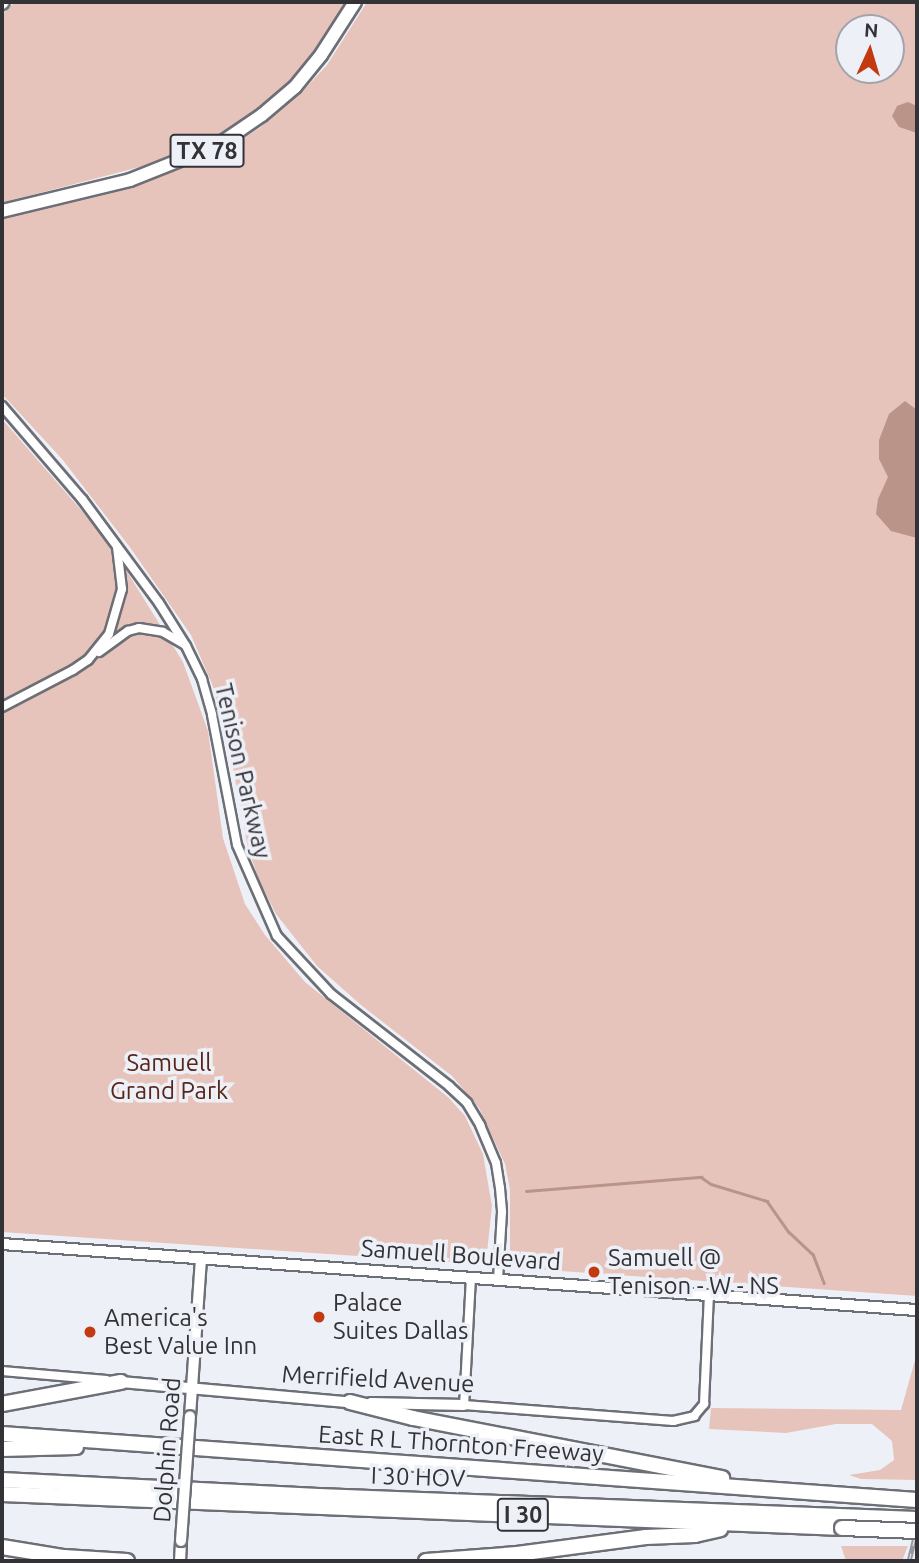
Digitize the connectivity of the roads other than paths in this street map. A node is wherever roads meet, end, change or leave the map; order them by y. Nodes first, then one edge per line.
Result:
1 (355, 2) edge
2 (2, 211) edge
3 (2, 406) edge
4 (116, 544) junction
5 (186, 646) junction
6 (88, 660) junction
7 (2, 707) edge
8 (2, 1244) edge
9 (201, 1258) junction
10 (471, 1277) junction
11 (498, 1279) junction
12 (709, 1294) junction
13 (917, 1310) edge
14 (2, 1371) edge
15 (121, 1382) junction
16 (192, 1387) junction
17 (350, 1402) junction
18 (2, 1404) edge
19 (464, 1405) junction
20 (2, 1434) edge
21 (175, 1445) junction
22 (2, 1449) edge
23 (2, 1480) edge
24 (780, 1491) junction
25 (2, 1492) edge
26 (917, 1500) edge
27 (917, 1519) edge
28 (842, 1521) junction
29 (739, 1525) junction
30 (917, 1531) edge
31 (2, 1547) edge
32 (127, 1561) edge
33 (180, 1561) edge
34 (426, 1561) edge

1 - 2 main road, TX 78
3 - 4 street, Tenison Parkway
4 - 5 street, Tenison Parkway
4 - 6 street
5 - 6 street
5 - 11 street, Tenison Parkway
6 - 7 street
8 - 9 main road, Samuell Boulevard
9 - 10 main road, Samuell Boulevard
9 - 16 main road, Dolphin Road
10 - 11 main road, Samuell Boulevard
10 - 19 street
11 - 12 main road, Samuell Boulevard
12 - 13 main road, Samuell Boulevard
12 - 19 street, Merrifield Avenue
14 - 15 street, Merrifield Avenue
15 - 16 main road, Merrifield Avenue
15 - 18 highway
16 - 17 main road, Merrifield Avenue
16 - 33 main road, Dolphin Road, bridge
17 - 19 main road, Merrifield Avenue
17 - 24 highway
20 - 21 highway, East R L Thornton Freeway / I 30
21 - 22 highway
21 - 24 highway, East R L Thornton Freeway / I 30
23 - 28 highway, I 30 HOV
24 - 26 highway, East R L Thornton Freeway / I 30
25 - 29 highway, I 30
27 - 28 highway, I 30 HOV
28 - 29 highway, I 30
28 - 30 highway, I 30, bridge
29 - 34 highway
31 - 32 highway

